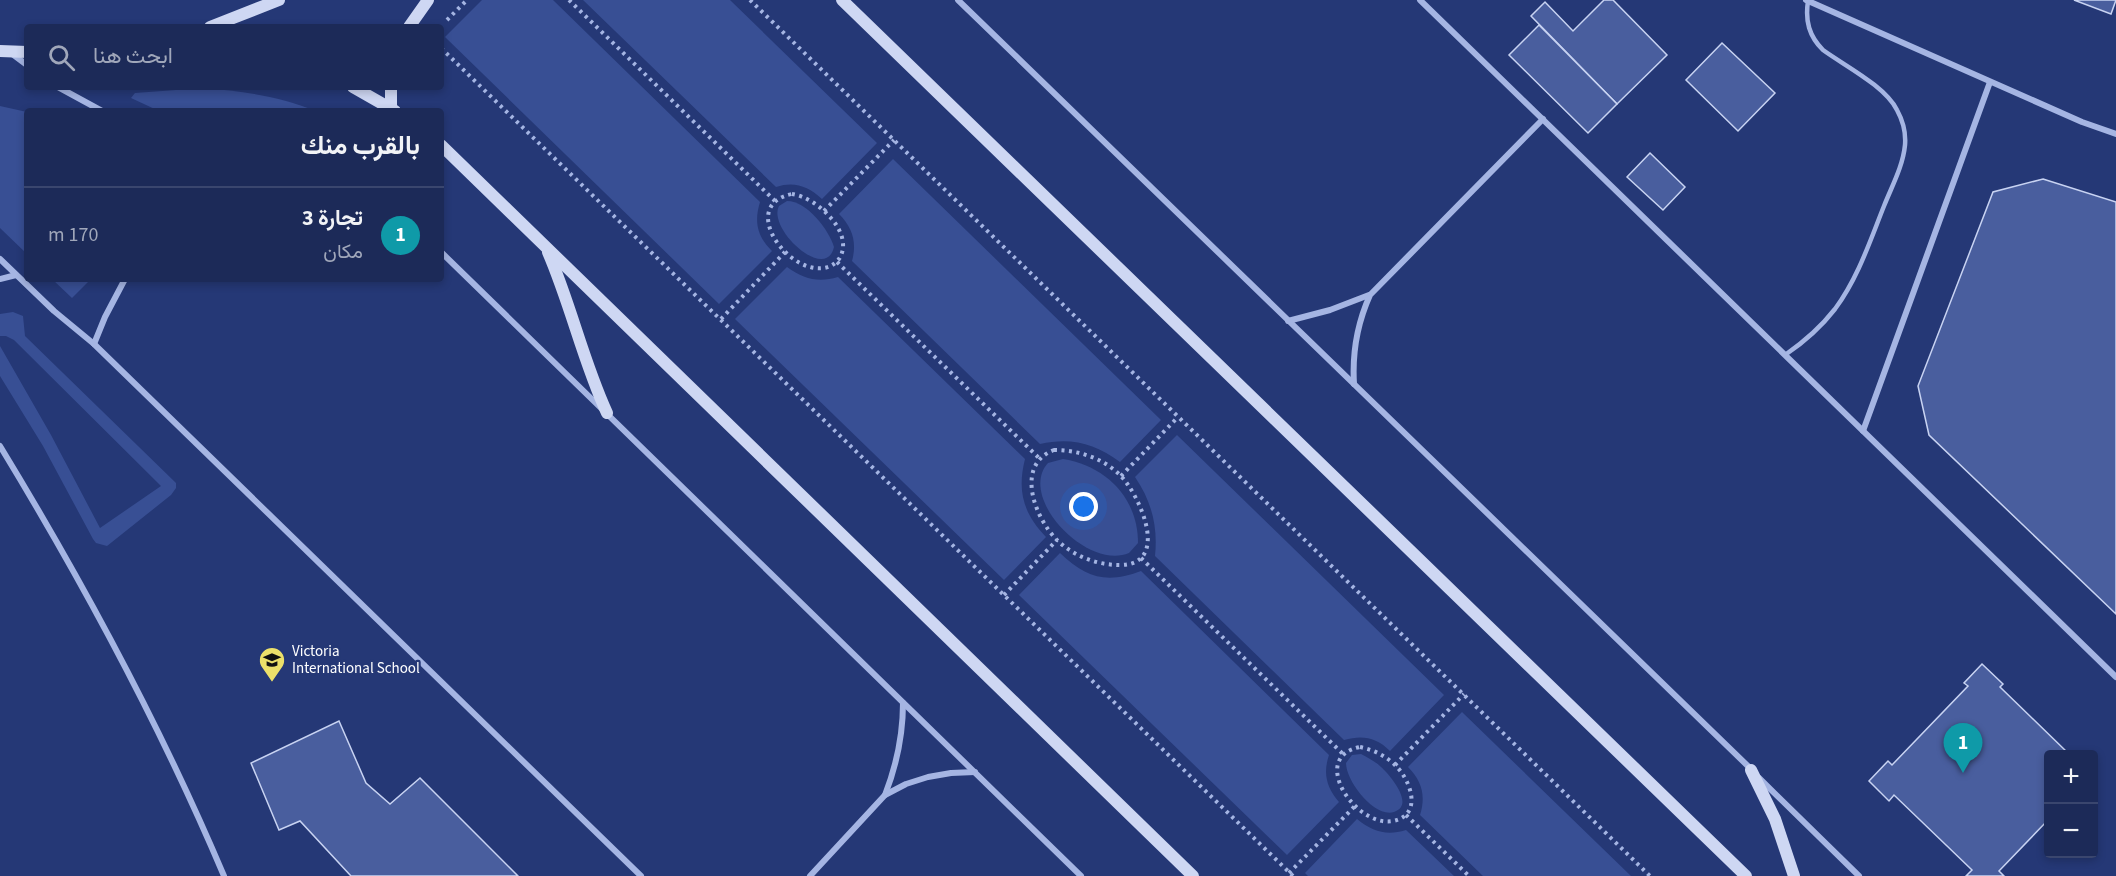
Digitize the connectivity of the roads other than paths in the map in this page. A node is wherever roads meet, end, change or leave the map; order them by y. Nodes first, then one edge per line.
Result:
1 (279, 0) edge
2 (428, 0) edge
3 (842, 0) edge
4 (958, 0) edge
5 (1420, 0) edge
6 (1807, 0) edge
7 (218, 24) edge
8 (411, 24) edge
9 (5, 52) edge
10 (24, 52) edge
11 (24, 64) edge
12 (1990, 82) junction
13 (64, 90) edge
14 (357, 90) edge
15 (391, 90) edge
16 (96, 108) edge
17 (389, 108) edge
18 (393, 108) edge
19 (1543, 119) junction
20 (2116, 134) edge
21 (444, 149) edge
22 (545, 246) junction
23 (444, 255) edge
24 (0, 259) edge
25 (15, 275) junction
26 (0, 279) edge
27 (123, 282) edge
28 (1370, 295) junction
29 (1288, 321) junction
30 (94, 344) junction
31 (1785, 355) junction
32 (1354, 384) junction
33 (607, 413) junction
34 (1863, 431) junction
35 (0, 446) edge
36 (2116, 677) edge
37 (903, 703) junction
38 (1751, 770) junction
39 (975, 772) junction
40 (885, 795) junction
41 (224, 876) edge
42 (641, 876) edge
43 (810, 876) edge
44 (1082, 876) edge
45 (1193, 876) edge
46 (1746, 876) edge
47 (1794, 876) edge
48 (1859, 876) edge

1 - 7 street
2 - 8 street
3 - 46 street
4 - 29 street
5 - 19 street
6 - 12 street
6 - 31 lane
9 - 10 street
9 - 11 street
12 - 20 street
12 - 34 street
13 - 16 street
14 - 17 street
15 - 18 street
19 - 28 street
19 - 31 street
21 - 22 street
22 - 33 street
22 - 45 street
23 - 33 street
24 - 25 street
25 - 26 street
25 - 30 street
27 - 30 street
28 - 29 street
28 - 32 street
29 - 32 street
30 - 42 street
31 - 34 street
32 - 38 street
33 - 37 street
34 - 36 street
35 - 41 street
37 - 39 street
37 - 40 street
38 - 47 street
38 - 48 street
39 - 40 street
39 - 44 street
40 - 43 street

